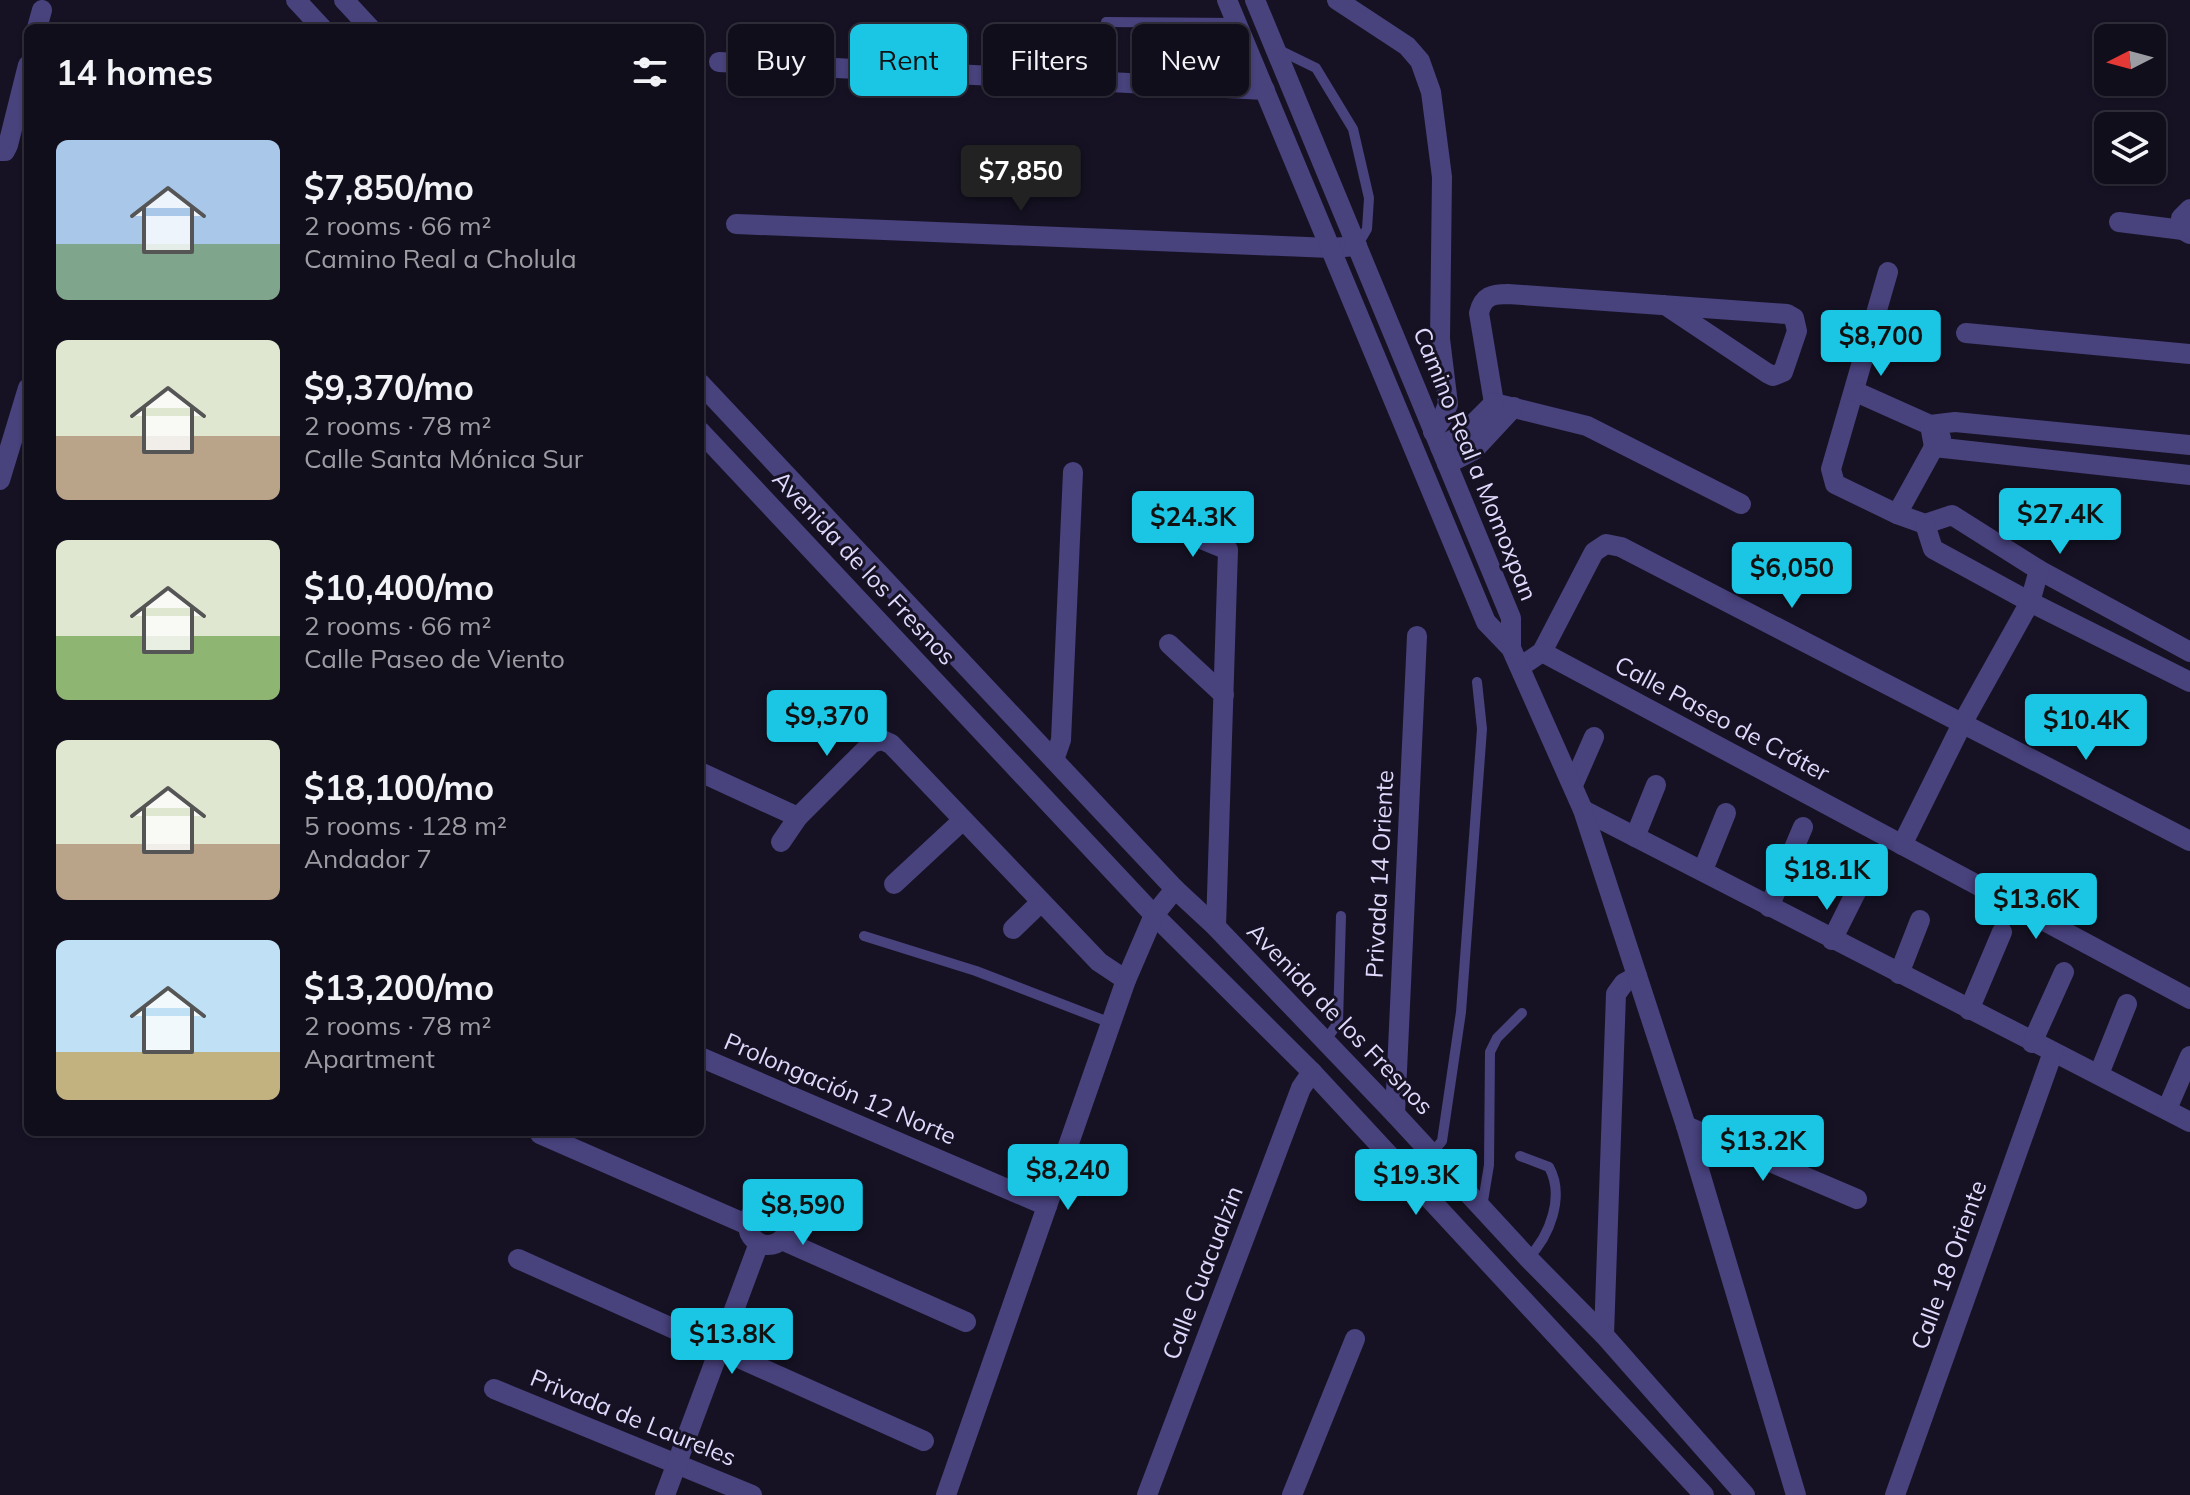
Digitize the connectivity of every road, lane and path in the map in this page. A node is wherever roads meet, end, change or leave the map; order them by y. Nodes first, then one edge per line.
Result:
1 (296, 0) edge
2 (344, 0) edge
3 (1227, 0) edge
4 (1255, 0) edge
5 (1337, 0) edge
6 (1106, 22) dead end
7 (1237, 23) junction
8 (318, 24) edge
9 (366, 24) edge
10 (1275, 48) junction
11 (719, 62) dead end
12 (24, 81) edge
13 (1265, 90) junction
14 (0, 151) edge
15 (2190, 209) edge
16 (2119, 222) dead end
17 (736, 224) dead end
18 (2186, 232) edge
19 (1357, 246) junction
20 (1331, 248) junction
21 (1888, 272) dead end
22 (1665, 305) junction
23 (1966, 333) dead end
24 (2190, 354) edge
25 (704, 387) edge
26 (1854, 391) junction
27 (24, 401) edge
28 (1504, 405) junction
29 (1955, 422) junction
30 (1930, 425) junction
31 (704, 435) edge
32 (2190, 445) edge
33 (1934, 447) junction
34 (1440, 448) junction
35 (1073, 472) dead end
36 (2190, 475) edge
37 (0, 480) edge
38 (1741, 504) dead end
39 (1897, 514) junction
40 (1925, 524) junction
41 (1174, 528) dead end
42 (2039, 570) junction
43 (2030, 602) junction
44 (1417, 636) dead end
45 (1169, 644) dead end
46 (1542, 652) junction
47 (2190, 652) edge
48 (1516, 658) junction
49 (1477, 682) dead end
50 (2190, 682) edge
51 (1224, 695) junction
52 (1963, 722) junction
53 (1594, 737) dead end
54 (1054, 760) junction
55 (704, 774) edge
56 (1573, 785) junction
57 (1656, 785) dead end
58 (1583, 810) junction
59 (1726, 813) dead end
60 (798, 817) junction
61 (963, 820) junction
62 (1803, 827) dead end
63 (1635, 837) junction
64 (2190, 841) edge
65 (781, 842) dead end
66 (1902, 845) junction
67 (1703, 870) junction
68 (1861, 882) dead end
69 (894, 884) dead end
70 (1175, 889) junction
71 (1041, 902) junction
72 (1769, 907) junction
73 (1154, 915) junction
74 (1341, 916) dead end
75 (1920, 920) dead end
76 (1216, 927) junction
77 (1013, 929) dead end
78 (2002, 932) dead end
79 (864, 936) dead end
80 (1832, 940) junction
81 (2064, 972) dead end
82 (1899, 974) junction
83 (1637, 976) junction
84 (1126, 980) junction
85 (2190, 999) edge
86 (2127, 1004) dead end
87 (1969, 1010) junction
88 (1522, 1013) dead end
89 (1111, 1023) junction
90 (1325, 1041) junction
91 (2032, 1043) junction
92 (2053, 1052) junction
93 (2190, 1056) edge
94 (704, 1059) edge
95 (1312, 1072) junction
96 (2099, 1074) junction
97 (2167, 1109) junction
98 (1395, 1114) junction
99 (2190, 1122) edge
100 (1686, 1126) junction
101 (545, 1136) edge
102 (1432, 1153) junction
103 (1520, 1156) dead end
104 (1857, 1199) dead end
105 (1047, 1206) junction
106 (1482, 1209) junction
107 (748, 1225) junction
108 (782, 1240) junction
109 (759, 1243) junction
110 (1528, 1258) junction
111 (518, 1259) dead end
112 (966, 1322) dead end
113 (1604, 1335) junction
114 (1355, 1339) dead end
115 (719, 1348) junction
116 (494, 1389) dead end
117 (924, 1441) dead end
118 (676, 1463) junction
119 (1898, 1494) edge
120 (665, 1495) edge
121 (752, 1495) edge
122 (946, 1495) edge
123 (1147, 1495) edge
124 (1292, 1495) edge
125 (1704, 1495) edge
126 (1745, 1495) edge
127 (1796, 1495) edge

1 - 8 street
2 - 9 street
3 - 7 street, Camino Real a Momoxpan
4 - 10 street, Camino Real a Momoxpan
5 - 34 street
6 - 7 lane
7 - 13 street, Camino Real a Momoxpan
10 - 19 street, Camino Real a Momoxpan
10 - 19 lane
11 - 13 street
12 - 14 street
13 - 20 street, Camino Real a Momoxpan
15 - 18 street
16 - 18 street
17 - 20 street
19 - 20 street
19 - 34 street, Camino Real a Momoxpan
20 - 48 street, Camino Real a Momoxpan
21 - 26 street
22 - 22 street
22 - 28 street
23 - 24 street
25 - 54 street, Avenida de los Fresnos
26 - 30 street
26 - 39 street
27 - 37 street
28 - 34 street
28 - 38 street
29 - 30 street
29 - 32 street
29 - 33 street
30 - 33 street
31 - 73 street, Avenida de los Fresnos
33 - 36 street
33 - 39 street
34 - 48 street, Camino Real a Momoxpan
35 - 54 street
39 - 40 street
40 - 42 street
40 - 43 street
41 - 51 street
42 - 43 street
42 - 47 street
43 - 50 street
43 - 52 street
44 - 98 street, Privada 14 Oriente
45 - 51 street
46 - 48 street
46 - 52 street
46 - 66 street, Calle Paseo de Cráter
48 - 56 street
49 - 102 lane
51 - 76 street
52 - 64 street
52 - 66 street
53 - 56 street
54 - 70 street, Avenida de los Fresnos
55 - 60 street
56 - 58 street
57 - 63 street
58 - 63 street
58 - 83 street
59 - 67 street
60 - 61 street
60 - 65 street
61 - 69 street
61 - 71 street
62 - 72 street
63 - 67 street
66 - 85 street, Calle Paseo de Cráter
67 - 72 street
68 - 80 street
70 - 73 street
70 - 76 street, Avenida de los Fresnos
71 - 77 street
71 - 84 street
72 - 80 street
73 - 84 street
73 - 95 street, Avenida de los Fresnos
74 - 90 lane
75 - 82 street
76 - 90 street, Avenida de los Fresnos
78 - 87 street
79 - 89 lane
80 - 82 street
81 - 91 street
82 - 87 street
83 - 100 street
83 - 113 street
84 - 89 street
86 - 96 street
87 - 91 street
88 - 106 lane
89 - 105 street
90 - 98 street, Avenida de los Fresnos
91 - 92 street
92 - 96 street
92 - 119 street, Calle 18 Oriente
93 - 97 street
94 - 105 street, Prolongación 12 Norte
95 - 123 street, Calle Cuacualzin
95 - 125 street, Avenida de los Fresnos
96 - 97 street
97 - 99 street
98 - 102 street, Avenida de los Fresnos
100 - 104 street
100 - 127 street
101 - 107 street
102 - 106 street, Avenida de los Fresnos
103 - 110 lane
105 - 122 street
106 - 110 street, Avenida de los Fresnos
107 - 108 street
107 - 109 street
108 - 109 street
108 - 112 street
109 - 115 street
110 - 113 street, Avenida de los Fresnos
111 - 115 street
113 - 126 street, Avenida de los Fresnos
114 - 124 street
115 - 117 street
115 - 118 street
116 - 118 street, Privada de Laureles
118 - 120 street
118 - 121 street, Privada de Laureles

